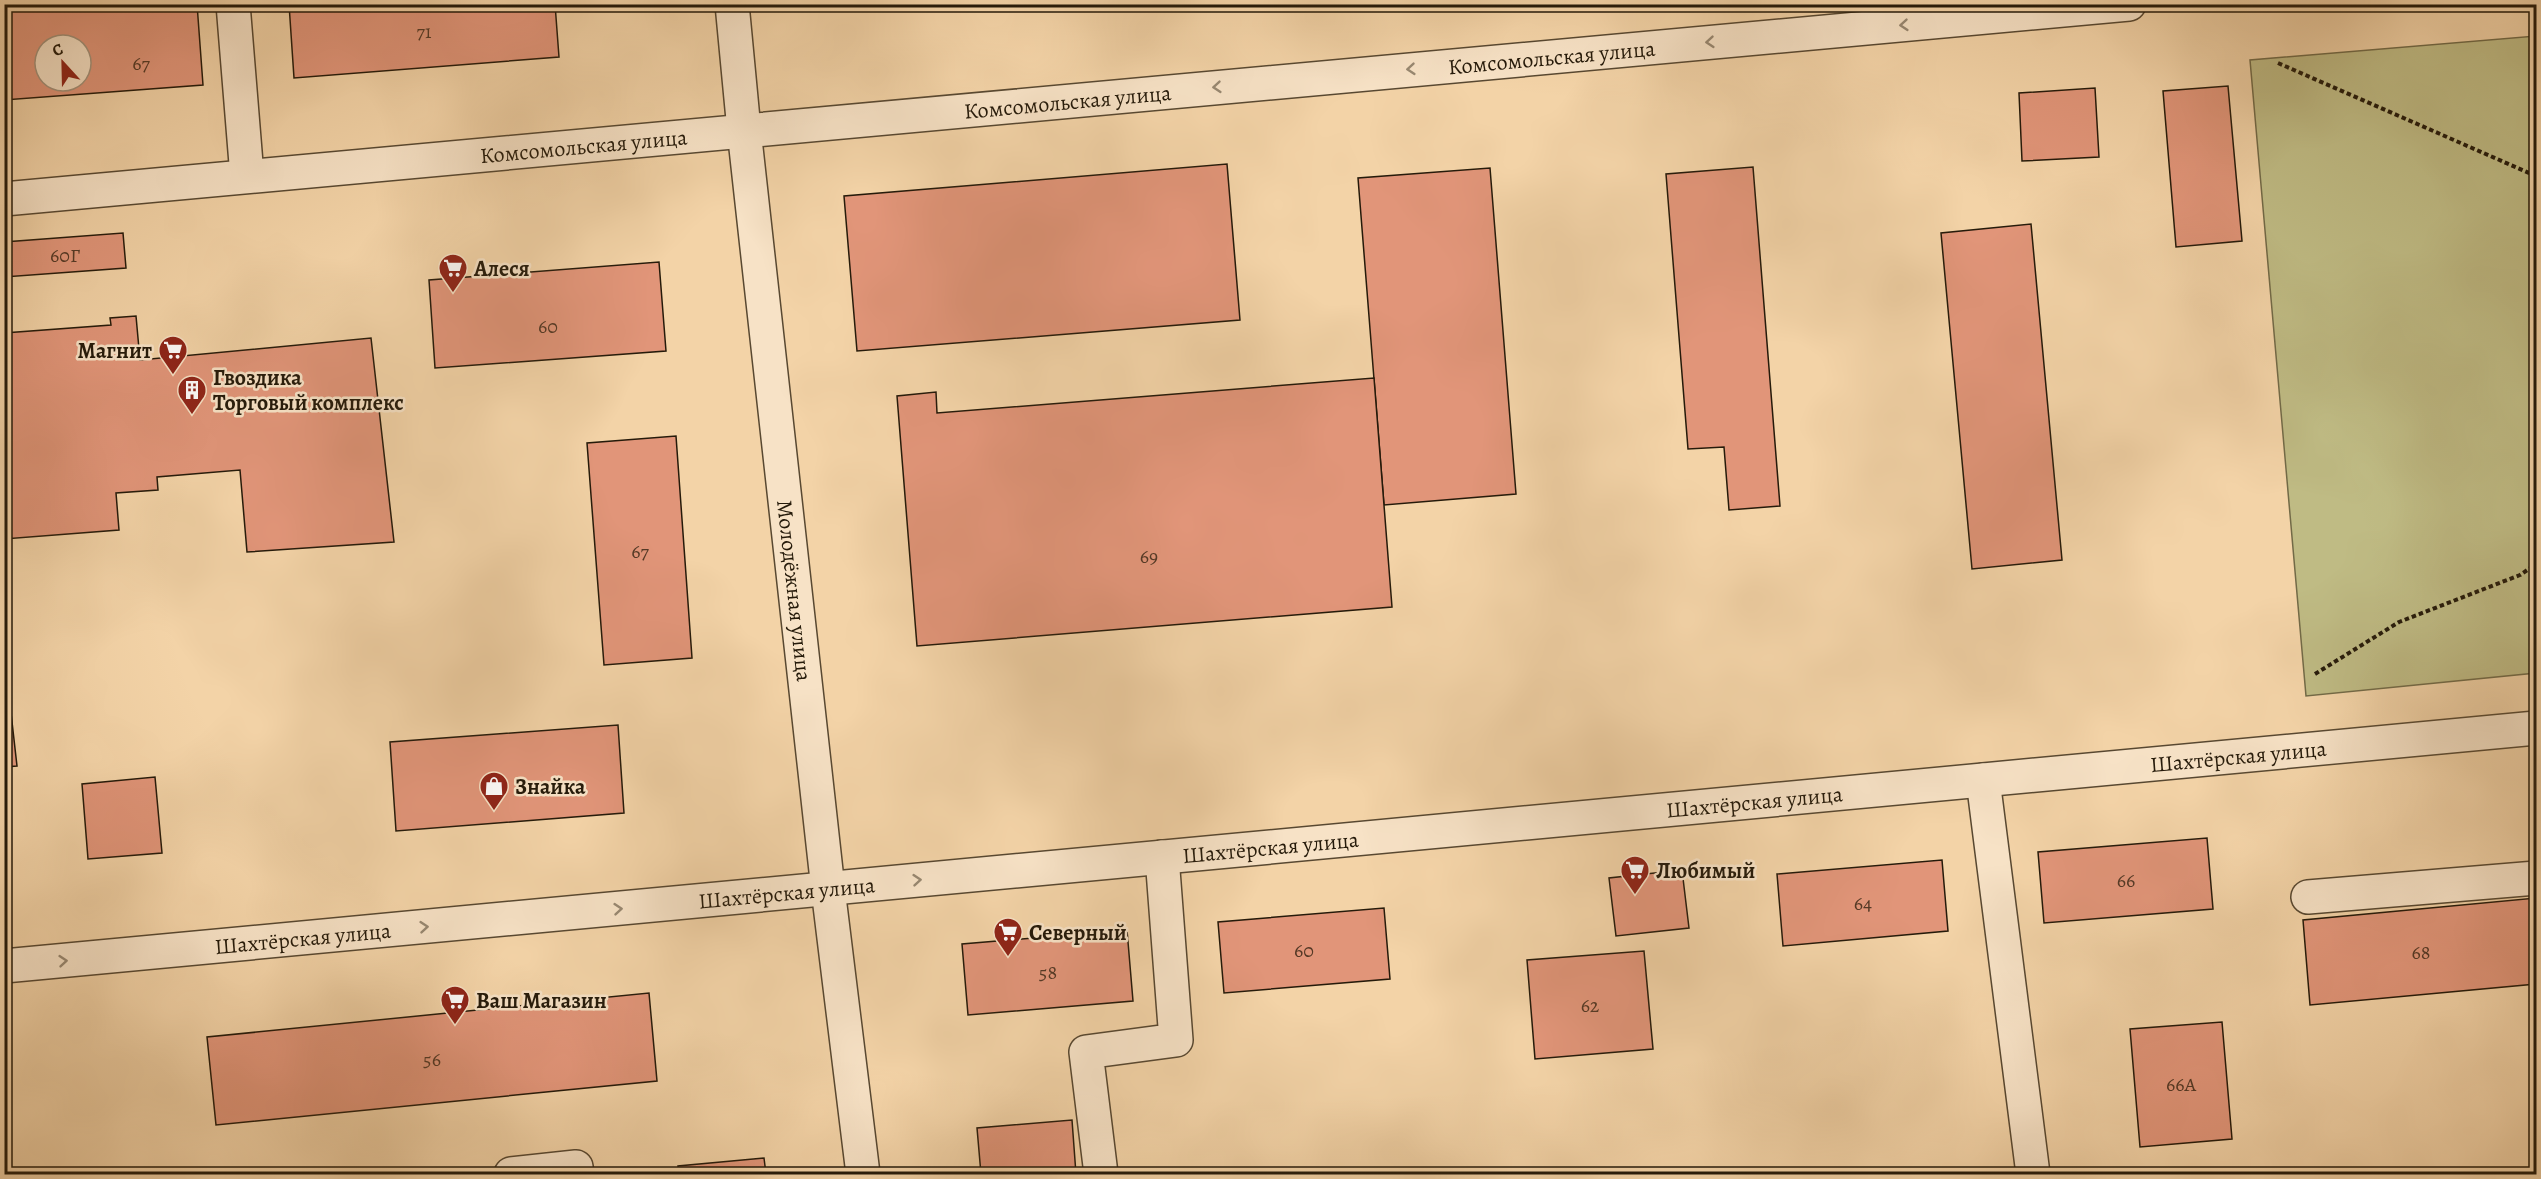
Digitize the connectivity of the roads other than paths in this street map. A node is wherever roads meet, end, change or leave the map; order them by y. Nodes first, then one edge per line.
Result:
1 (233, 4) edge
2 (732, 4) edge
3 (2129, 4) edge
4 (744, 130) junction
5 (247, 176) junction
6 (4, 199) edge
7 (2536, 728) edge
8 (1983, 780) junction
9 (1162, 857) junction
10 (2536, 878) edge
11 (828, 889) junction
12 (2308, 897) dead end
13 (4, 966) edge
14 (511, 1174) edge
15 (577, 1174) edge
16 (863, 1174) edge
17 (1101, 1174) edge
18 (2033, 1174) edge

1 - 5 street
2 - 4 street, Молодёжная улица
3 -> 4 street, Комсомольская улица
4 - 5 street, Комсомольская улица
4 - 11 street, Молодёжная улица
5 - 6 street, Комсомольская улица
7 - 8 street, Шахтёрская улица
8 - 9 street, Шахтёрская улица
8 - 18 street
11 -> 9 street, Шахтёрская улица
9 - 17 street
10 - 12 street
13 -> 11 street, Шахтёрская улица
11 - 16 street, Молодёжная улица
14 - 15 street

